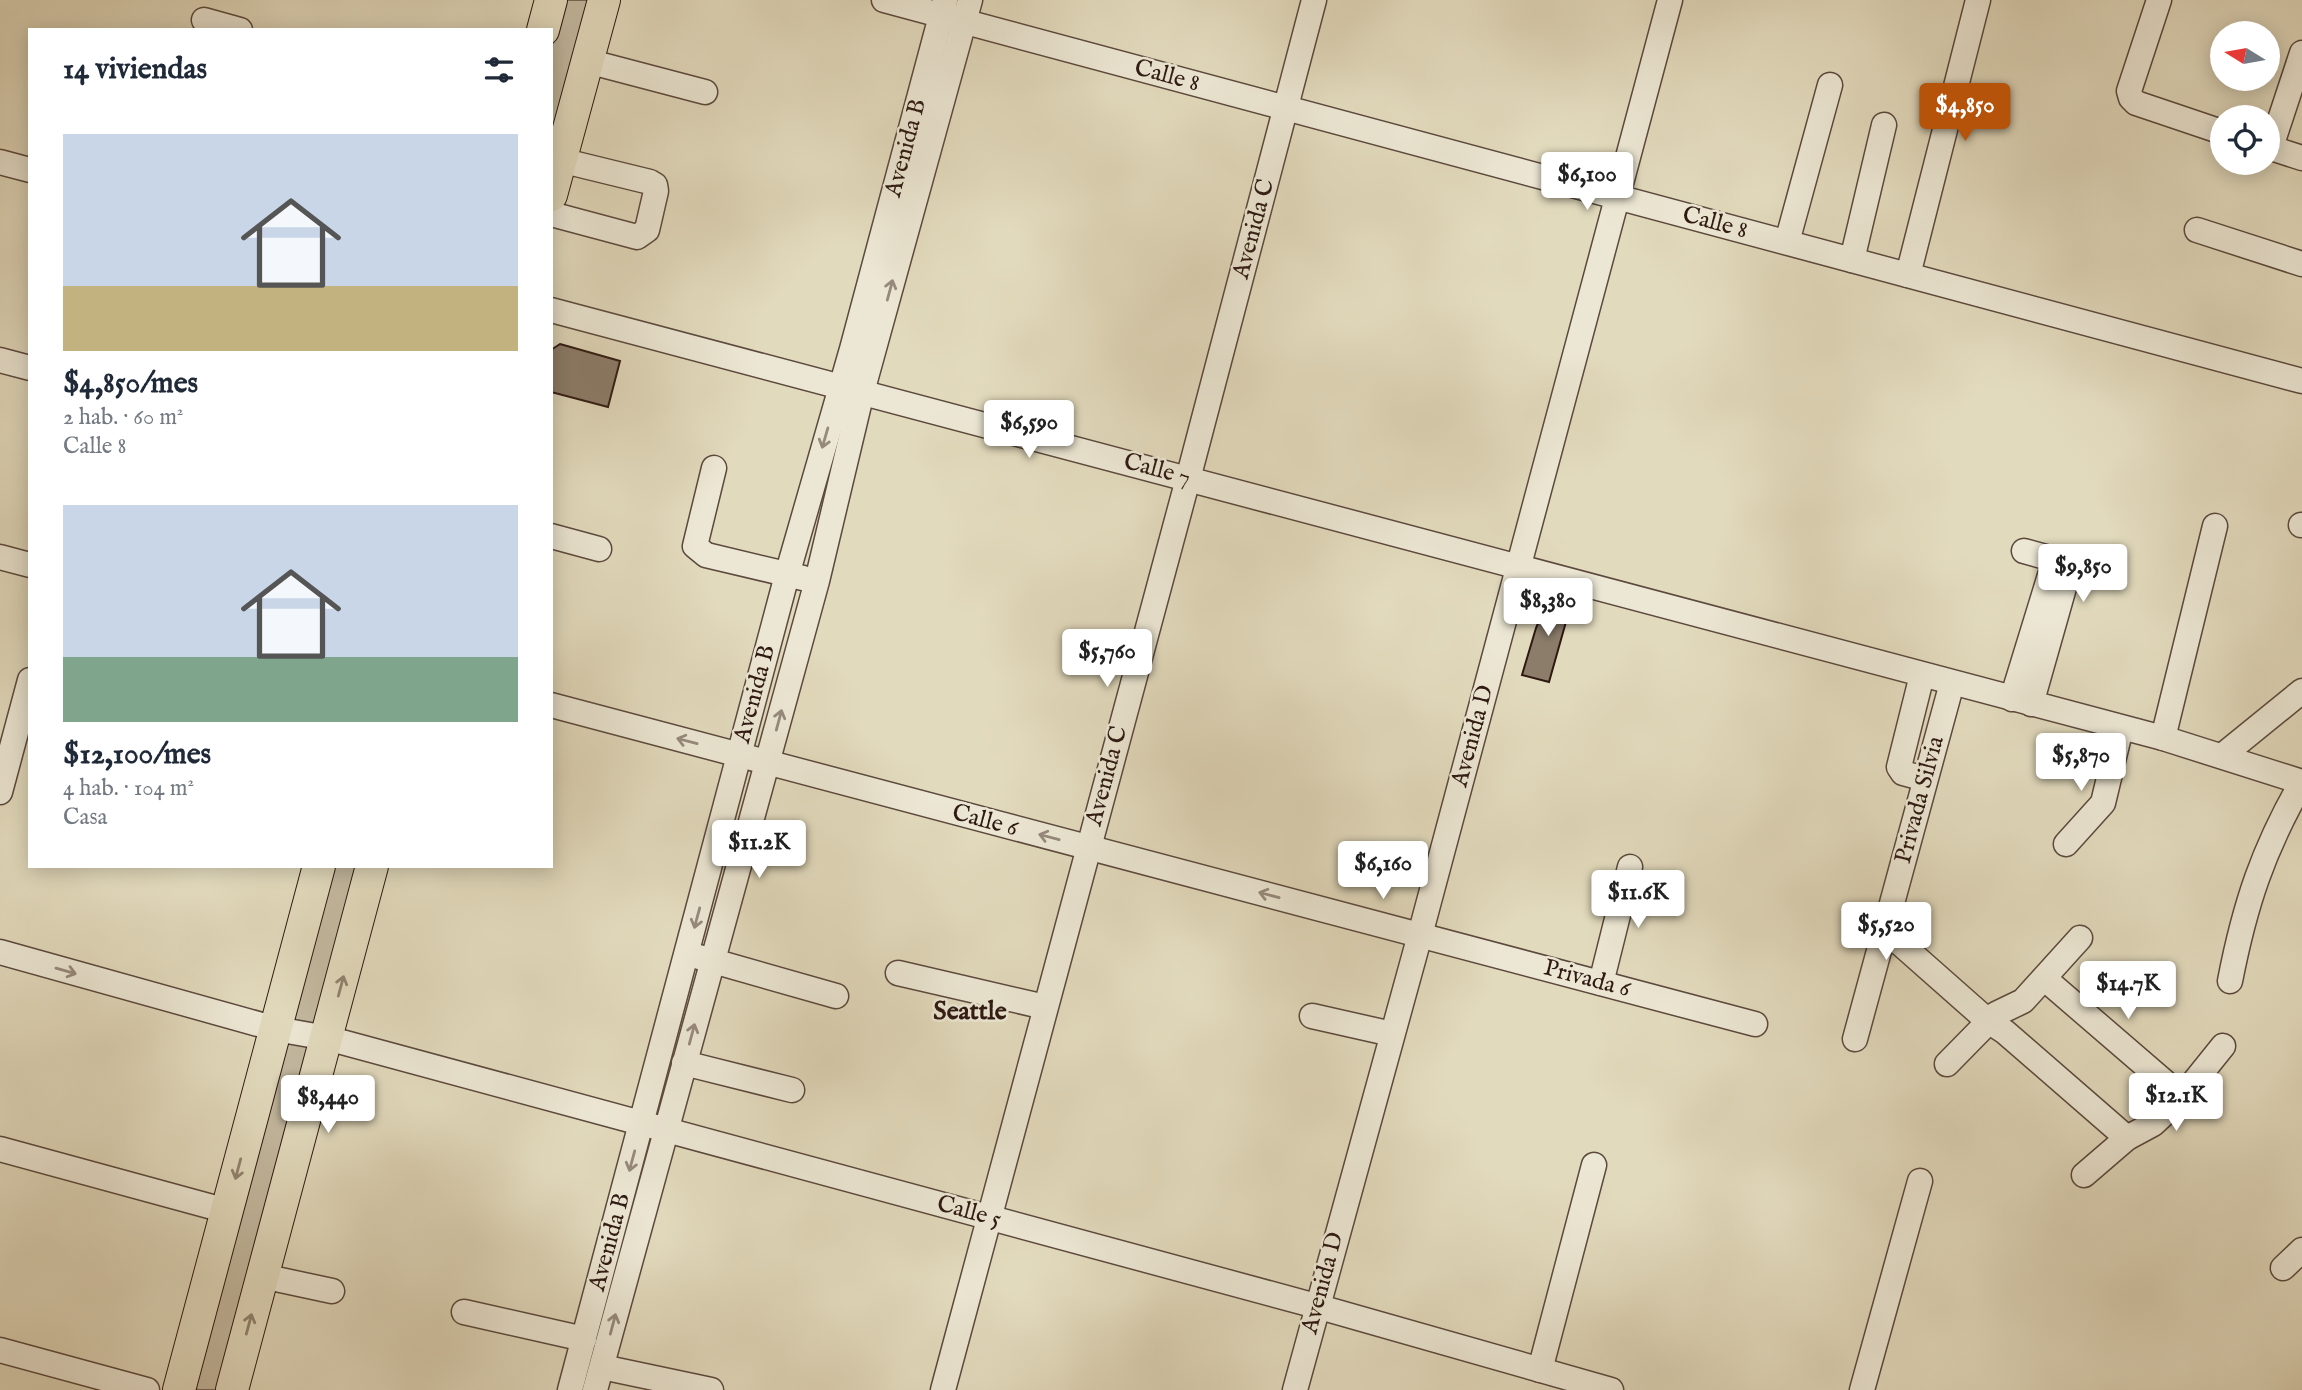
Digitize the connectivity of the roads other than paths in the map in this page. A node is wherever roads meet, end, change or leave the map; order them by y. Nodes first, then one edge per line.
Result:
1 (551, 0) edge
2 (604, 0) edge
3 (884, 0) edge
4 (1314, 0) edge
5 (1671, 0) edge
6 (1978, 0) edge
7 (2159, 0) edge
8 (955, 9) edge
9 (205, 17) edge
10 (235, 28) edge
11 (544, 28) edge
12 (2302, 53) edge
13 (587, 61) junction
14 (1830, 85) dead end
15 (705, 92) dead end
16 (1286, 108) junction
17 (2280, 116) edge
18 (1884, 125) dead end
19 (2210, 128) edge
20 (2280, 151) edge
21 (2302, 158) edge
22 (561, 160) junction
23 (0, 162) edge
24 (28, 169) edge
25 (553, 188) edge
26 (1619, 197) junction
27 (553, 215) edge
28 (2197, 230) dead end
29 (1787, 242) junction
30 (1853, 260) junction
31 (2302, 264) edge
32 (1908, 275) junction
33 (553, 311) edge
34 (0, 360) edge
35 (28, 367) edge
36 (2302, 381) edge
37 (851, 389) junction
38 (713, 468) dead end
39 (1188, 479) junction
40 (2215, 526) dead end
41 (553, 537) edge
42 (599, 549) dead end
43 (2024, 551) dead end
44 (0, 557) edge
45 (2063, 561) junction
46 (28, 564) edge
47 (1518, 566) junction
48 (2097, 571) dead end
49 (787, 575) junction
50 (817, 581) junction
51 (1922, 675) junction
52 (1952, 683) junction
53 (28, 690) edge
54 (2302, 691) edge
55 (2021, 701) junction
56 (553, 706) edge
57 (2120, 727) junction
58 (2162, 738) junction
59 (739, 755) junction
60 (2222, 756) junction
61 (13, 761) edge
62 (767, 763) junction
63 (1926, 779) junction
64 (2302, 782) edge
65 (0, 792) edge
66 (2066, 844) dead end
67 (1088, 847) junction
68 (1630, 867) dead end
69 (318, 868) edge
70 (371, 868) edge
71 (1887, 921) junction
72 (1420, 934) junction
73 (2080, 938) dead end
74 (0, 952) edge
75 (687, 954) junction
76 (712, 961) junction
77 (898, 972) dead end
78 (2045, 979) junction
79 (2230, 981) dead end
80 (1601, 983) junction
81 (836, 996) dead end
82 (1045, 1007) junction
83 (1312, 1016) dead end
84 (1997, 1023) junction
85 (1755, 1024) dead end
86 (276, 1029) junction
87 (1392, 1034) junction
88 (327, 1038) junction
89 (1855, 1038) dead end
90 (2223, 1046) dead end
91 (684, 1063) junction
92 (1947, 1065) dead end
93 (792, 1090) dead end
94 (2182, 1097) junction
95 (642, 1124) junction
96 (666, 1131) junction
97 (2127, 1138) junction
98 (0, 1149) edge
99 (1594, 1165) dead end
100 (2084, 1175) dead end
101 (1920, 1181) dead end
102 (227, 1210) junction
103 (989, 1217) junction
104 (2302, 1250) edge
105 (2283, 1268) dead end
106 (615, 1272) junction
107 (262, 1276) junction
108 (331, 1291) dead end
109 (1317, 1306) junction
110 (464, 1312) dead end
111 (584, 1339) junction
112 (0, 1350) edge
113 (1540, 1370) junction
114 (598, 1379) edge
115 (147, 1390) edge
116 (179, 1390) edge
117 (232, 1390) edge
118 (570, 1390) edge
119 (711, 1390) edge
120 (943, 1390) edge
121 (1295, 1390) edge
122 (1611, 1390) edge
123 (1862, 1390) edge

1 - 11 main road
2 - 13 main road
3 - 8 street, Calle 8
4 - 16 street, Avenida C
5 - 26 street, Avenida D
6 - 32 street
7 - 19 street
8 - 16 street, Calle 8
8 - 37 street, Avenida B
9 - 10 street
12 - 17 street
13 - 15 street
13 - 22 main road
14 - 29 street
16 - 26 street, Calle 8
16 - 39 street, Avenida C
18 - 30 street
20 - 21 street
22 - 25 main road
22 - 27 street
23 - 24 street
26 - 29 street, Calle 8
26 - 47 street, Avenida D
28 - 31 street
29 - 30 street, Calle 8
30 - 32 street, Calle 8
32 - 36 street, Calle 8
33 - 37 street, Calle 7
34 - 35 street
37 - 39 street, Calle 7
37 -> 49 street, Avenida B
37 - 50 street, Avenida B
38 - 49 street
39 - 47 street, Calle 7
39 - 67 street, Avenida C
40 - 58 street
41 - 42 street
43 - 45 street
44 - 46 street
45 - 48 street
45 - 55 street
47 - 51 street, Calle 7
47 - 72 street, Avenida D
49 - 50 street
49 - 59 street, Avenida B
62 -> 50 street, Avenida B
51 - 52 street, Calle 7
51 - 63 street
52 - 55 street, Calle 7
52 - 63 street, Privada Silvia
53 - 61 street
54 - 60 street
55 - 57 street, Calle 7
59 -> 56 street, Calle 6
57 - 58 street, Calle 7
57 - 66 street
58 - 60 street, Calle 7
59 - 62 street, Calle 6
59 -> 75 street, Avenida B
60 - 64 street, Calle 7
61 - 65 street
67 -> 62 street, Calle 6
62 - 76 street, Avenida B
63 - 71 street, Privada Silvia
64 - 79 street
72 -> 67 street, Calle 6
67 - 82 street, Avenida C
68 - 80 street
69 - 86 main road
88 -> 70 main road
71 - 84 street
71 - 89 street, Privada Silvia
72 - 80 street, Privada 6
72 - 87 street, Avenida D
73 - 78 street
74 -> 86 street, Calle 5
75 - 76 street
75 - 95 street, Avenida B
76 - 81 street
91 -> 76 street, Avenida B
77 - 82 street
78 - 84 street
78 - 94 street
80 - 85 street, Privada 6
82 - 103 street, Avenida C
83 - 87 street
84 - 92 street
84 - 97 street
86 - 88 street, Calle 5
86 -> 102 main road
87 - 109 street, Avenida D
88 - 95 street, Calle 5
88 - 107 main road
90 - 94 street
91 - 93 street
91 - 96 street, Avenida B
94 - 97 street
95 - 96 street, Calle 5
95 -> 106 street, Avenida B
96 - 103 street, Calle 5
96 - 106 street, Avenida B
97 - 100 street
98 - 102 street
99 - 113 street
101 - 123 street
102 - 116 main road
103 - 109 street, Calle 5
103 - 120 street, Avenida C
104 - 105 street
106 - 111 street, Avenida B
114 -> 106 street, Avenida B
107 - 108 street
117 -> 107 main road
109 - 113 street, Calle 5
109 - 121 street, Avenida D
110 - 111 street
111 - 118 street, Avenida B
112 - 115 street
113 - 122 street, Calle 5
114 - 119 street

